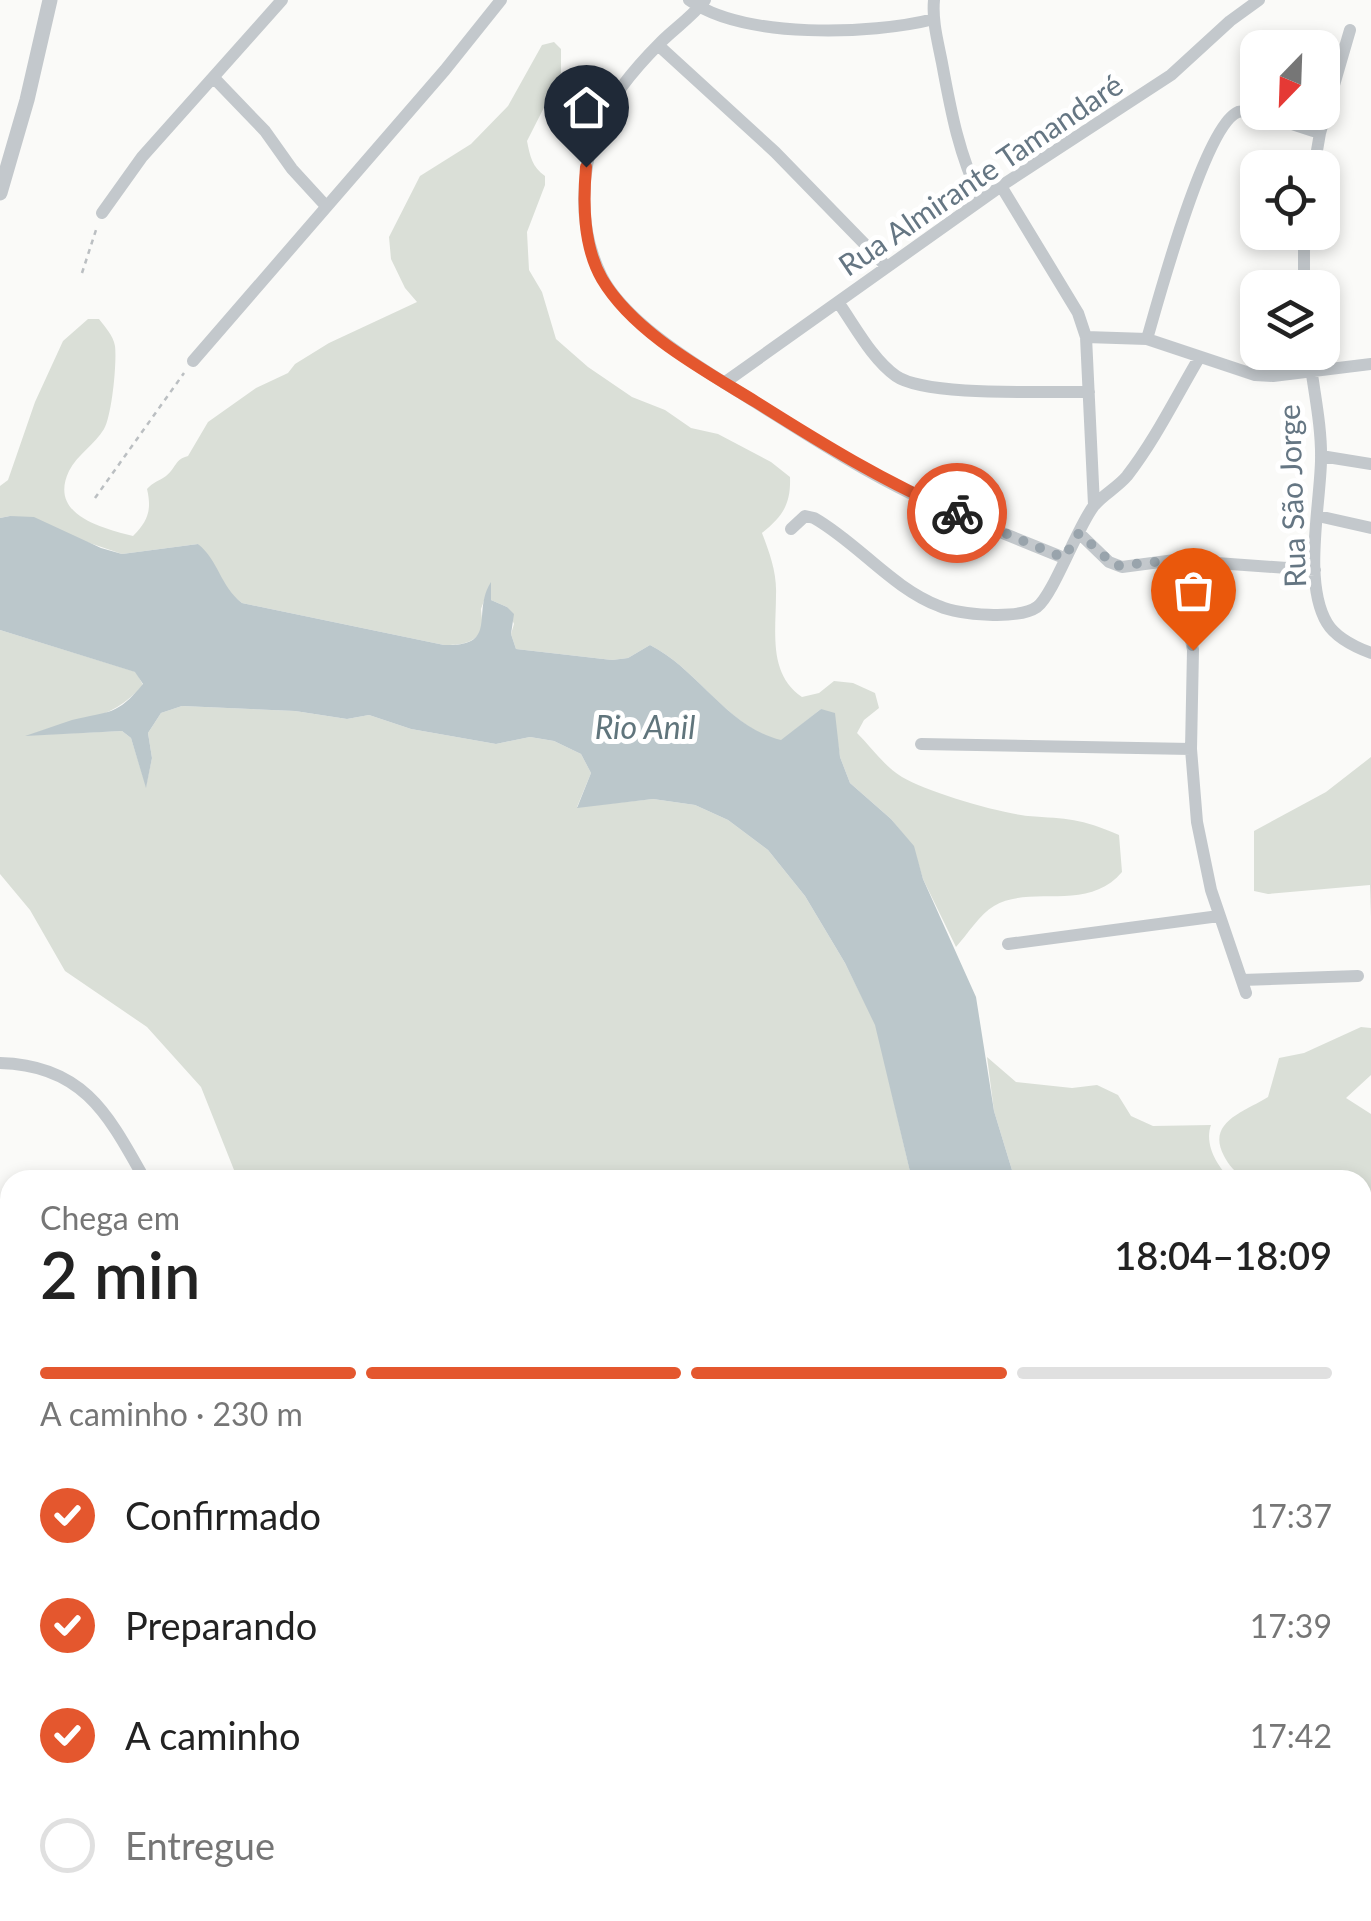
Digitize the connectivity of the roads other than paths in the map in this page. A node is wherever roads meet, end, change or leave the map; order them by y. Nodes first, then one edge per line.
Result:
1 (50, 0) edge
2 (282, 0) edge
3 (501, 0) edge
4 (1259, 0) edge
5 (937, 1) edge
6 (698, 2) edge
7 (934, 18) junction
8 (1350, 30) dead end
9 (658, 45) junction
10 (214, 78) junction
11 (1320, 133) junction
12 (1317, 150) edge
13 (1001, 186) junction
14 (0, 194) edge
15 (981, 200) junction
16 (326, 204) junction
17 (102, 213) road end
18 (887, 267) junction
19 (838, 302) junction
20 (1086, 337) junction
21 (1147, 340) junction
22 (1199, 358) junction
23 (193, 362) road end
24 (1371, 364) edge
25 (1311, 372) junction
26 (724, 383) junction
27 (1089, 392) junction
28 (1322, 456) junction
29 (1371, 464) edge
30 (1094, 505) junction
31 (1318, 516) junction
32 (791, 528) dead end
33 (1371, 528) edge
34 (1079, 533) junction
35 (1064, 558) junction
36 (1175, 560) junction
37 (1315, 570) junction
38 (1371, 653) edge
39 (921, 744) dead end
40 (1191, 750) junction
41 (1219, 916) junction
42 (1008, 944) dead end
43 (1358, 976) dead end
44 (0, 1064) edge
45 (139, 1170) edge

1 - 14 street
2 - 10 street
3 - 16 street
4 - 13 street, Rua Almirante Tamandaré
5 - 7 street
6 - 7 street
6 - 9 street
7 - 15 street
8 - 11 street
9 - 18 street
9 - 26 street
10 - 16 street
10 - 17 street
11 - 12 street
11 - 21 street
13 - 15 street, Rua Almirante Tamandaré
13 - 20 street
15 - 18 street, Rua Almirante Tamandaré
16 - 23 street
18 - 19 street, Rua Almirante Tamandaré
19 - 26 street, Rua Almirante Tamandaré
19 - 27 street
20 - 21 street
20 - 27 street
21 - 22 street
22 - 25 street
22 - 30 street
24 - 25 street
25 - 28 street, Rua São Jorge
26 - 35 street
27 - 30 street
28 - 29 street
28 - 31 street, Rua São Jorge
30 - 34 street
31 - 33 street
31 - 37 street, Rua São Jorge
32 - 35 street
34 - 35 street
34 - 36 street
36 - 37 street
36 - 40 street
37 - 38 street, Rua São Jorge
39 - 40 street
40 - 41 street
41 - 42 street
41 - 43 street
44 - 45 street

